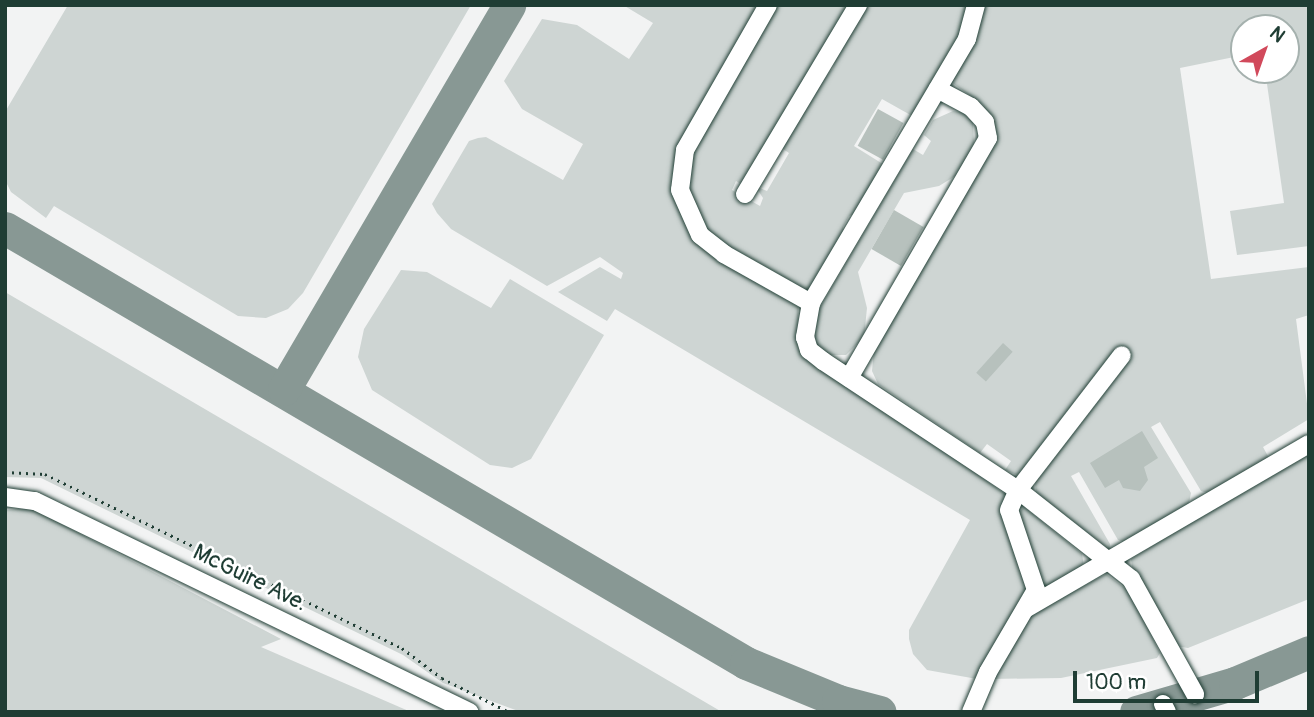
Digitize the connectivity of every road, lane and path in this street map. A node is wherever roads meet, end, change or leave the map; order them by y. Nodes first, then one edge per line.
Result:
1 (768, 5) edge
2 (858, 5) edge
3 (976, 5) edge
4 (937, 89) junction
5 (745, 194) dead end
6 (811, 303) junction
7 (1122, 355) dead end
8 (849, 378) junction
9 (1309, 444) edge
10 (5, 472) edge
11 (1018, 490) junction
12 (5, 497) edge
13 (1107, 561) junction
14 (1027, 608) junction
15 (1195, 694) dead end
16 (470, 712) edge
17 (509, 712) edge
18 (971, 712) edge

1 - 6 lane
2 - 5 lane
3 - 4 lane
4 - 6 lane
4 - 8 lane
6 - 8 lane
7 - 11 lane
8 - 11 lane
9 - 13 lane
10 - 17 path
11 - 13 lane
11 - 14 lane
12 - 16 lane, McGuire Ave.
13 - 14 lane
13 - 15 lane
14 - 18 lane

